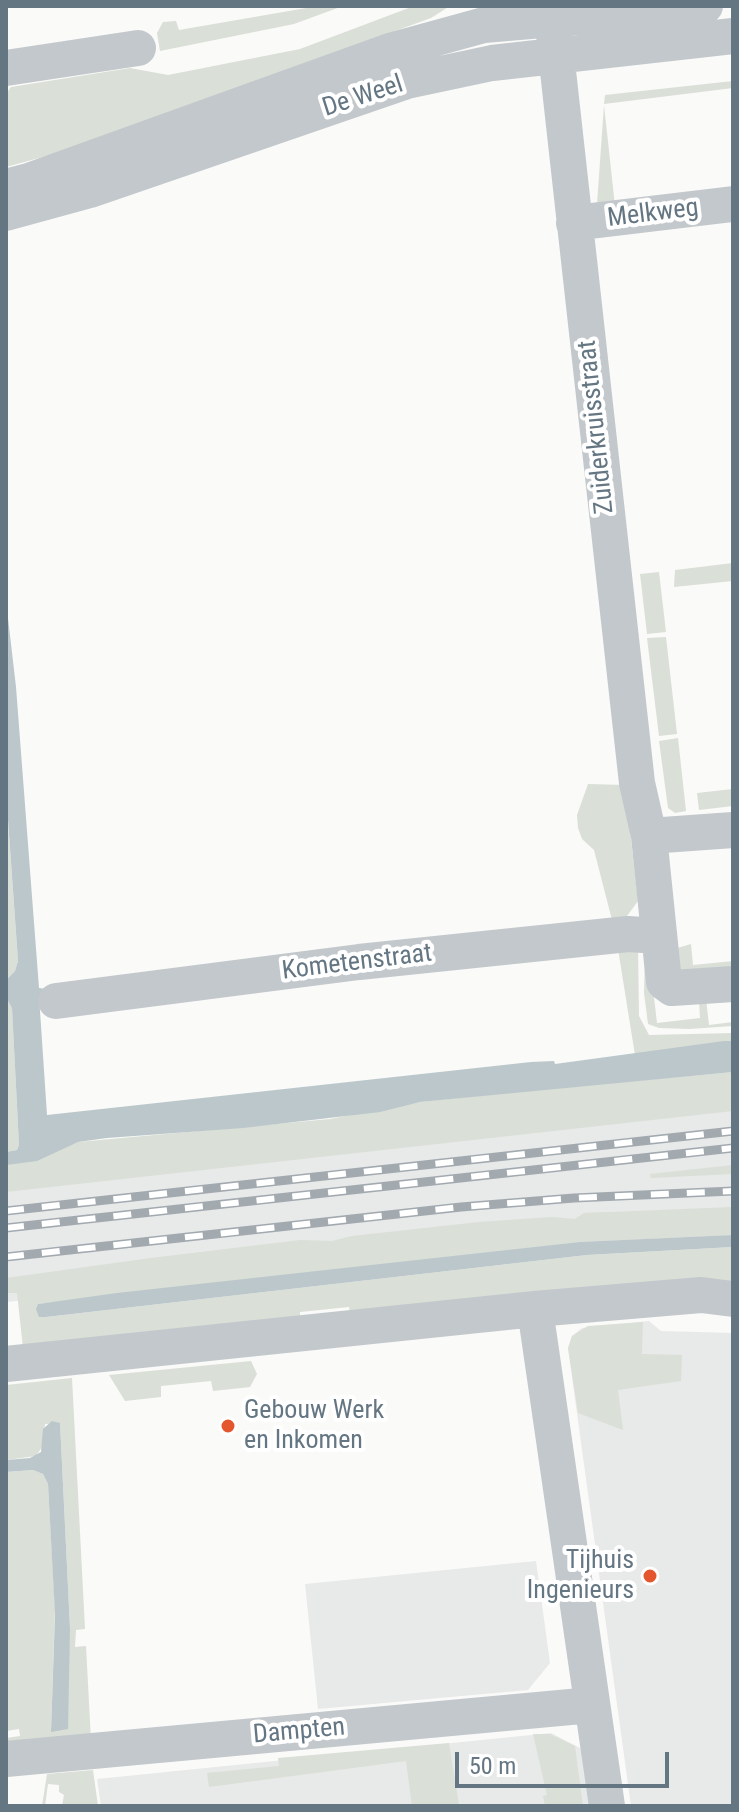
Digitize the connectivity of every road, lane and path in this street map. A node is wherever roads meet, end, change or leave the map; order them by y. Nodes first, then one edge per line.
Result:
1 (705, 6) edge
2 (552, 17) junction
3 (733, 36) edge
4 (138, 48) dead end
5 (555, 55) junction
6 (6, 68) edge
7 (6, 187) edge
8 (733, 204) edge
9 (6, 213) edge
10 (574, 223) junction
11 (733, 830) edge
12 (649, 836) junction
13 (659, 936) junction
14 (733, 984) edge
15 (56, 1001) dead end
16 (733, 1299) edge
17 (535, 1309) junction
18 (6, 1364) edge
19 (592, 1705) junction
20 (6, 1759) edge
21 (607, 1806) edge

1 - 2 street, De Weel
2 - 5 street, Zuiderkruisstraat
2 - 7 street, De Weel
3 - 5 street, De Weel
4 - 6 street
5 - 9 street, De Weel
5 - 10 street, Zuiderkruisstraat
8 - 10 street, Melkweg
10 - 12 street, Zuiderkruisstraat
11 - 12 street
12 - 13 street, Zuiderkruisstraat
13 - 14 street, Zuiderkruisstraat
13 - 15 street, Kometenstraat
16 - 17 street
17 - 18 street
17 - 19 street
19 - 20 street, Dampten
19 - 21 street

